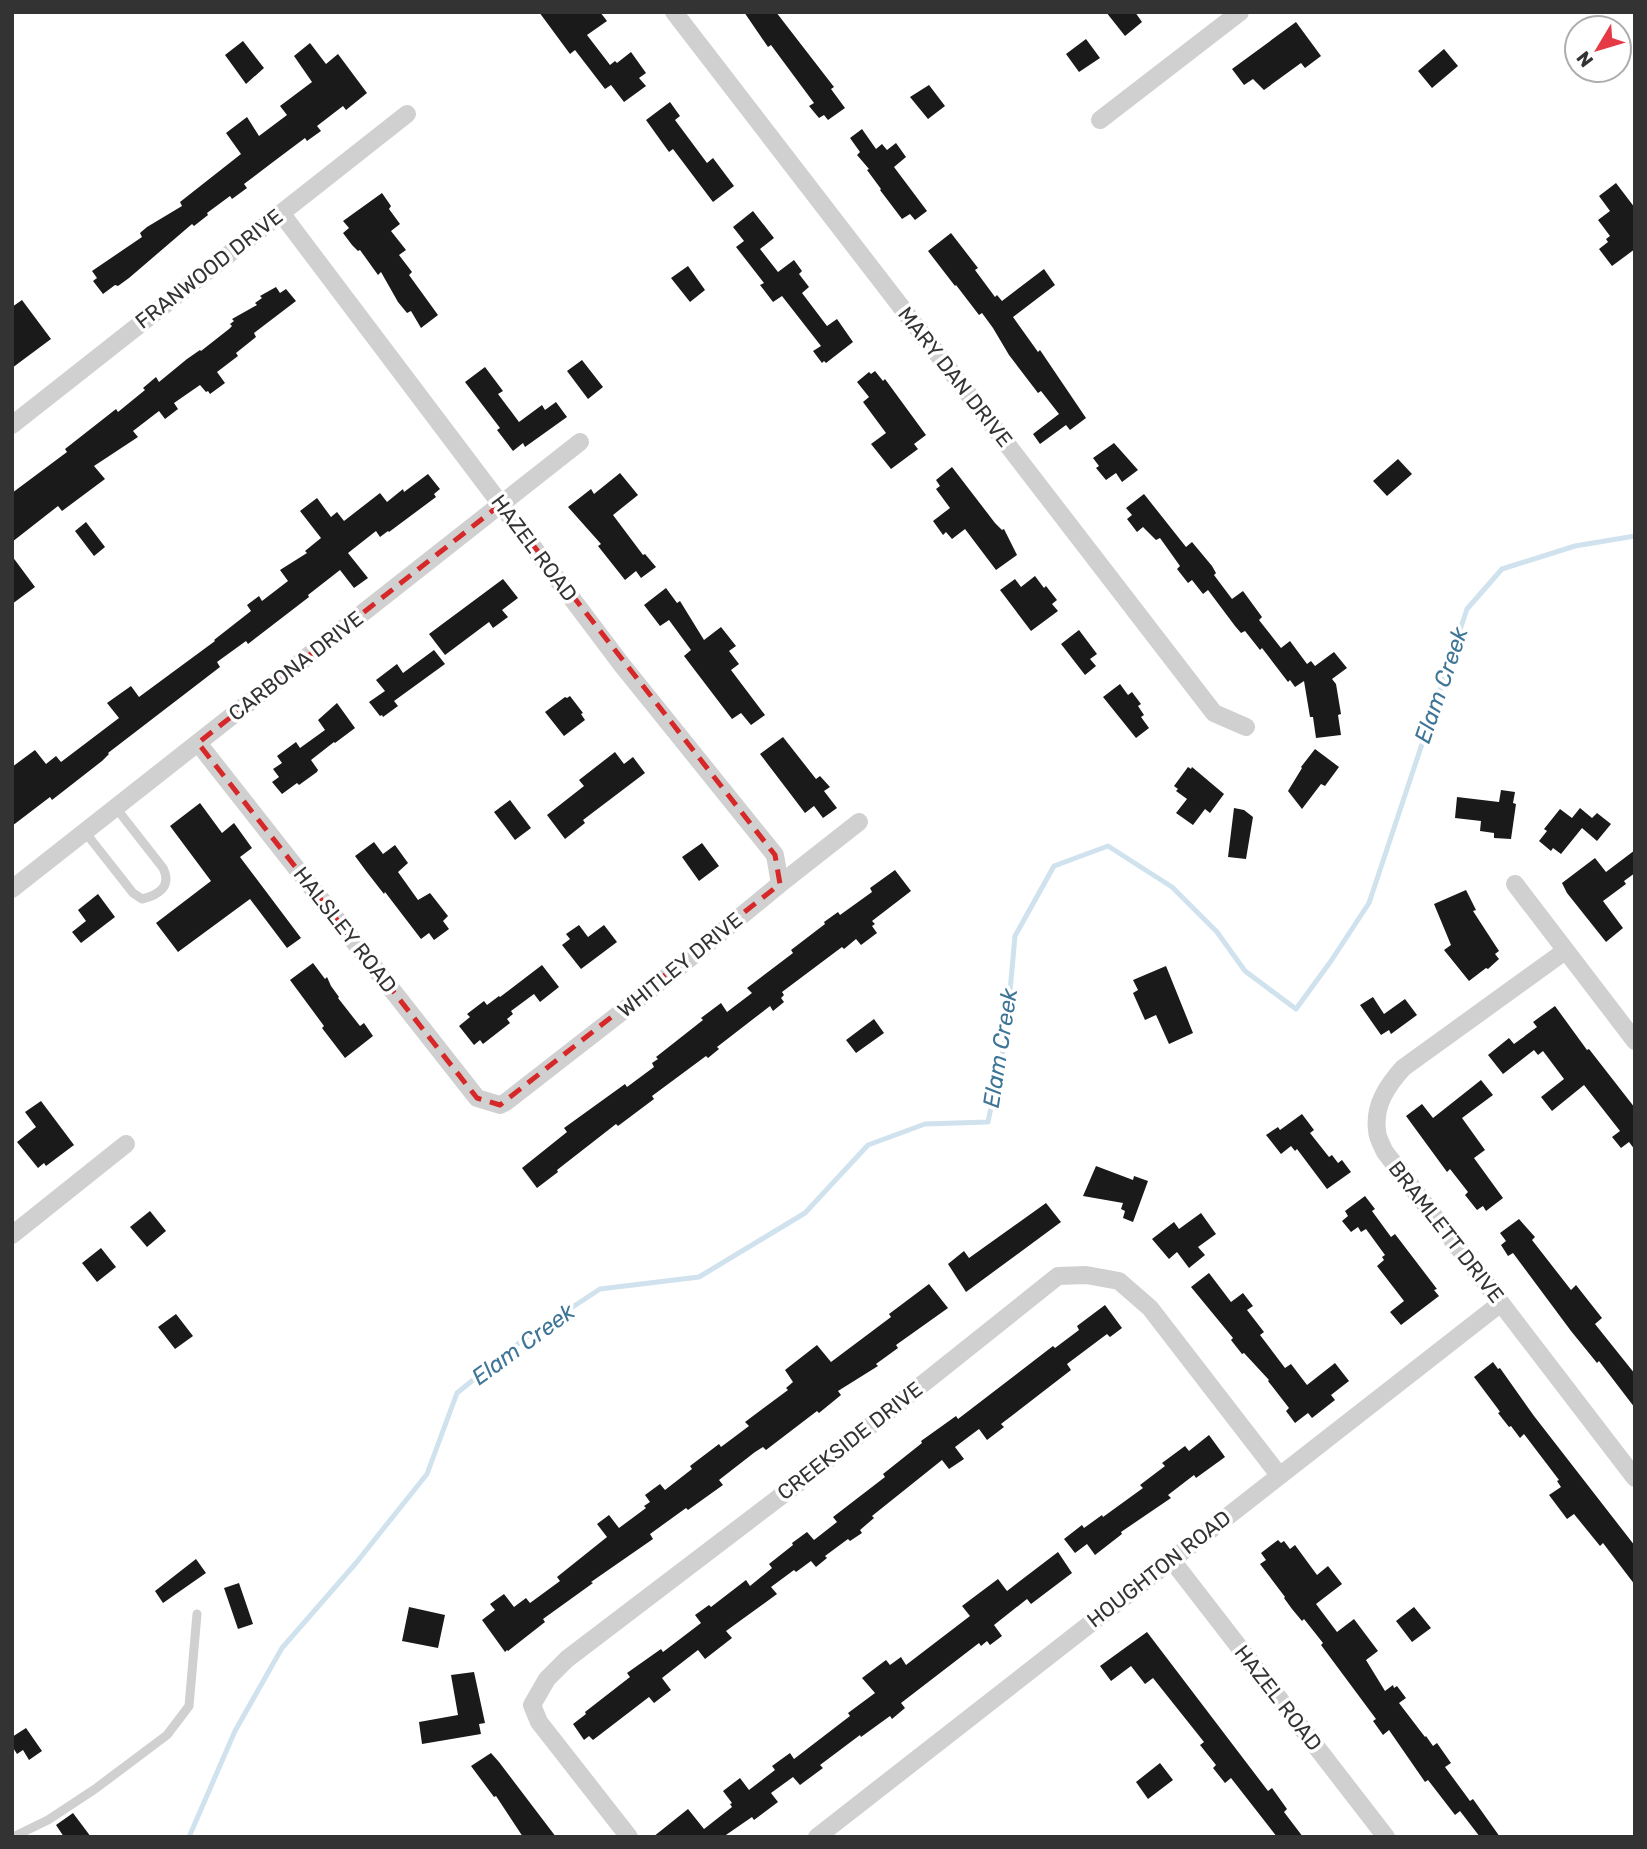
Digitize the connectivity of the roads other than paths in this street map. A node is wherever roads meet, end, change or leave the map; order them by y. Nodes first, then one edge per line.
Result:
1 (674, 12) edge
2 (1240, 12) edge
3 (407, 114) dead end
4 (1100, 120) dead end
5 (281, 213) junction
6 (12, 425) edge
7 (580, 442) dead end
8 (501, 504) junction
9 (1245, 727) dead end
10 (198, 743) junction
11 (116, 808) junction
12 (859, 822) dead end
13 (85, 832) junction
14 (780, 884) junction
15 (1515, 884) dead end
16 (12, 889) edge
17 (1565, 951) junction
18 (1635, 1041) edge
19 (500, 1105) joint
20 (126, 1144) dead end
21 (12, 1235) edge
22 (1501, 1303) junction
23 (1279, 1475) junction
24 (1635, 1478) edge
25 (1171, 1559) junction
26 (197, 1614) dead end
27 (13, 1837) edge
28 (629, 1837) edge
29 (817, 1837) edge
30 (1386, 1837) edge

1 - 9 street, MARY DAN DRIVE
2 - 4 street
3 - 5 street, FRANWOOD DRIVE
5 - 6 street, FRANWOOD DRIVE
5 - 8 street, HAZEL ROAD
7 - 8 street, CARBONA DRIVE
8 - 10 street, CARBONA DRIVE
8 - 14 street, HAZEL ROAD
10 - 11 street, CARBONA DRIVE
10 - 19 street, HALSLEY ROAD
11 - 13 street, CARBONA DRIVE
11 - 13 lane
12 - 14 street, WHITLEY DRIVE
13 - 16 street, CARBONA DRIVE
14 - 19 street, WHITLEY DRIVE
15 - 17 street
17 - 18 street
17 - 22 street, BRAMLETT DRIVE
20 - 21 street
22 - 23 street, HOUGHTON ROAD
22 - 24 street, BRAMLETT DRIVE
23 - 25 street, HOUGHTON ROAD
23 - 28 street, CREEKSIDE DRIVE
25 - 29 street, HOUGHTON ROAD
25 - 30 street, HAZEL ROAD
26 - 27 lane

